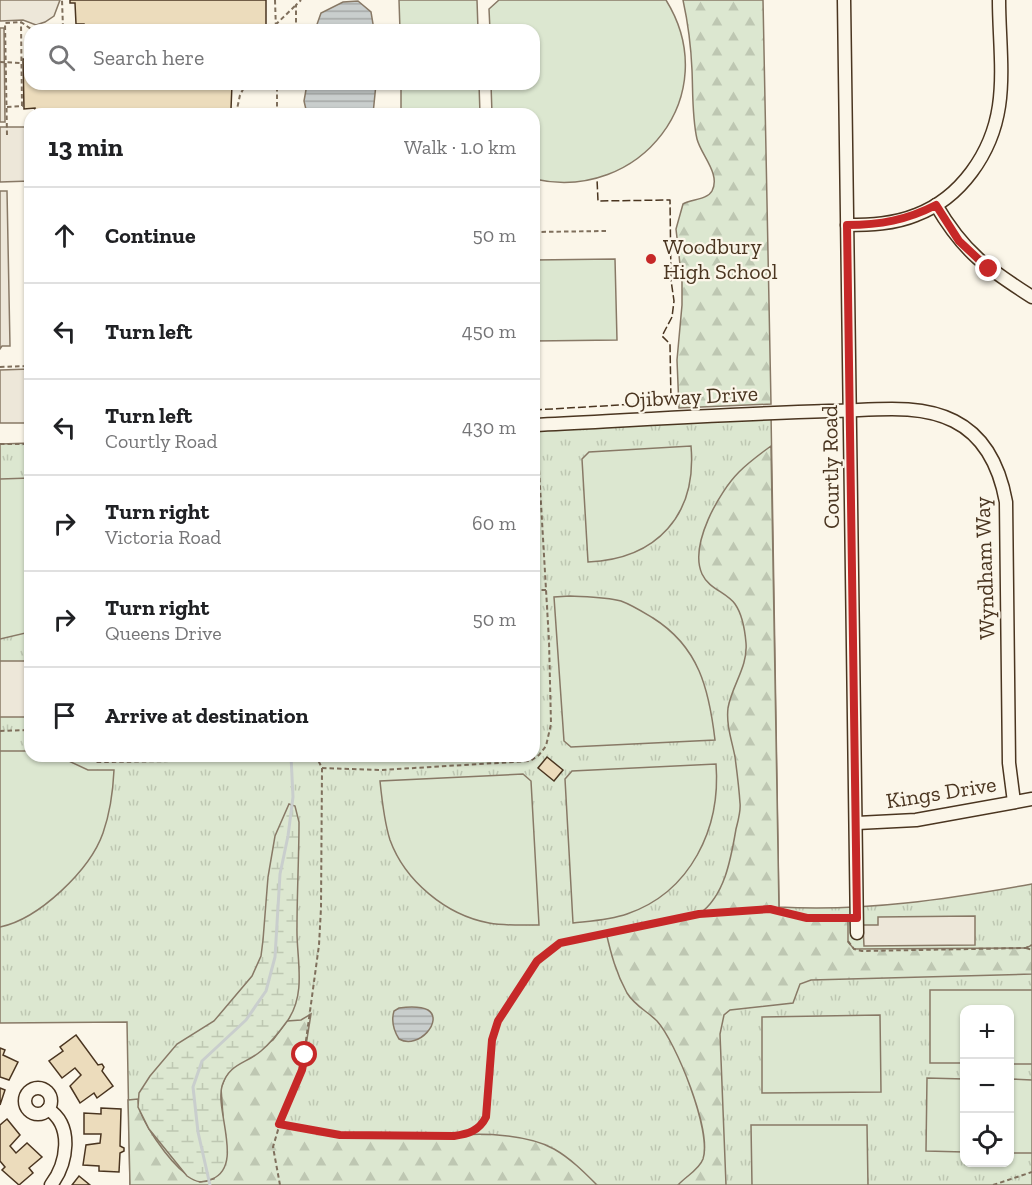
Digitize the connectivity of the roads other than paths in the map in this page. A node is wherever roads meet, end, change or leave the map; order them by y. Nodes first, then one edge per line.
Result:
1 (844, 0) edge
2 (999, 0) edge
3 (936, 205) junction
4 (847, 225) junction
5 (1032, 297) edge
6 (850, 411) junction
7 (540, 430) edge
8 (1032, 799) edge
9 (1014, 802) junction
10 (857, 823) junction
11 (851, 931) road end
12 (48, 1110) dead end
13 (51, 1185) edge

1 - 4 street, Courtly Road
2 - 3 street
3 - 4 street
3 - 5 street
4 - 6 street, Courtly Road
6 - 7 street, Ojibway Drive
6 - 9 street, Wyndham Way
6 - 10 street, Courtly Road
8 - 9 street, Kings Drive
9 - 10 street, Kings Drive
10 - 11 street, Courtly Road
12 - 13 street

